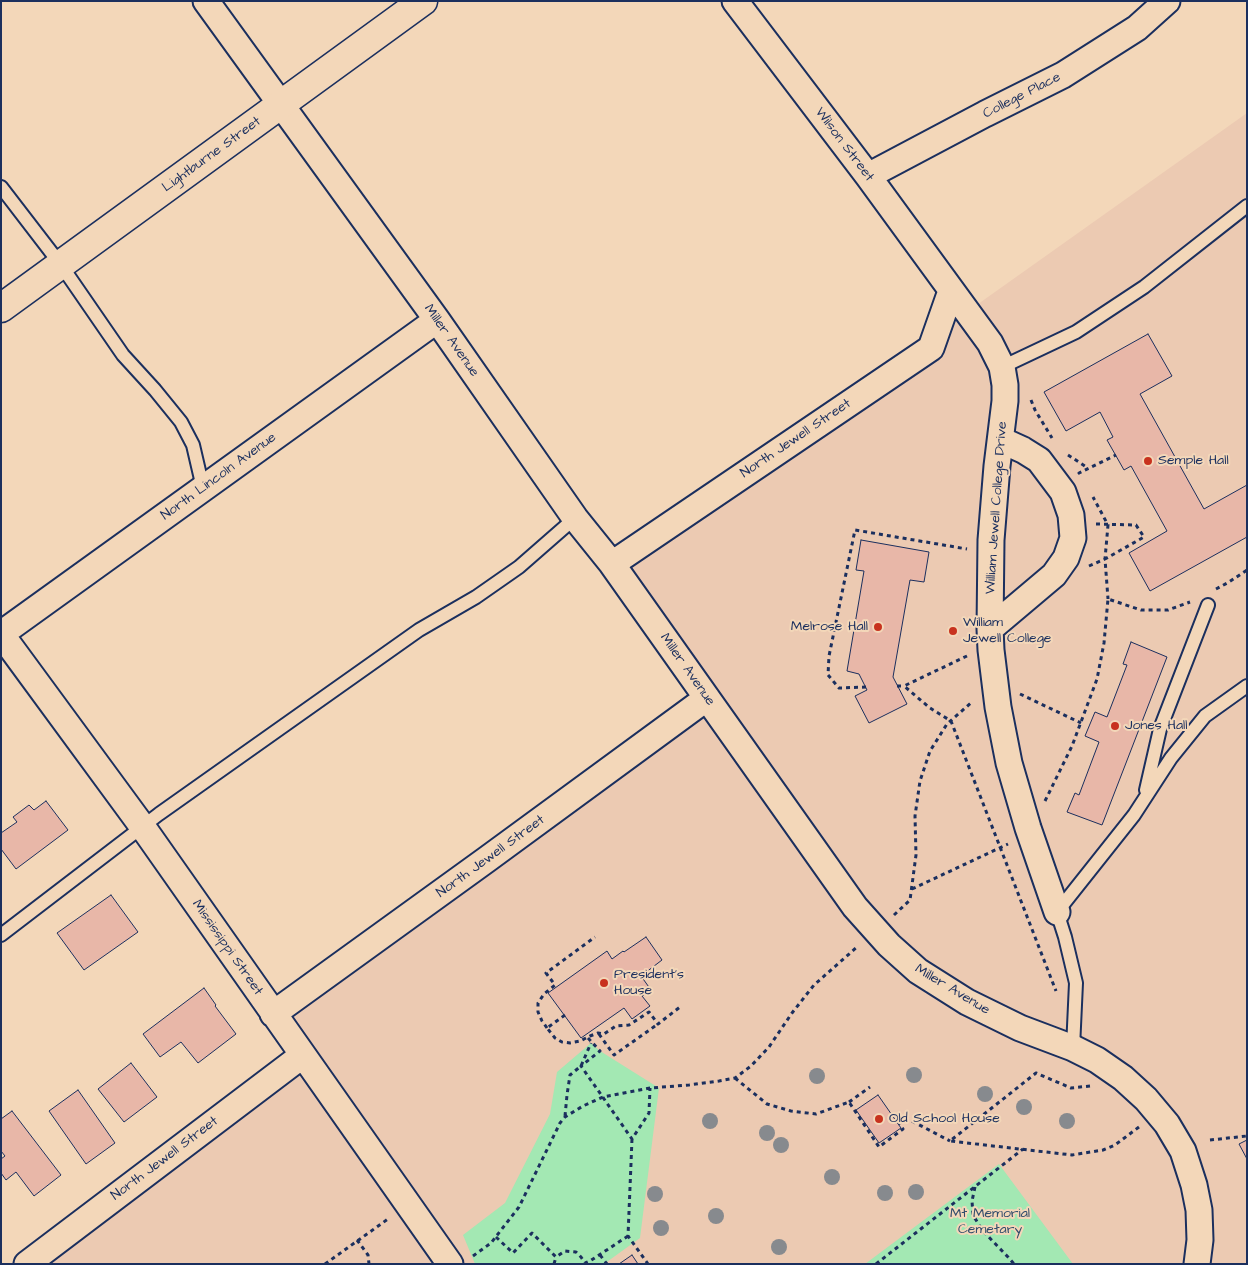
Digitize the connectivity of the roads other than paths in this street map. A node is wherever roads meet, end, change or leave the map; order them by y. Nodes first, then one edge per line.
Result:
1 (206, 1) edge
2 (423, 1) edge
3 (735, 1) edge
4 (1167, 1) edge
5 (281, 105) junction
6 (868, 176) junction
7 (1, 187) edge
8 (1247, 206) edge
9 (61, 265) junction
10 (951, 291) junction
11 (1, 308) edge
12 (437, 320) junction
13 (1002, 367) junction
14 (1000, 440) junction
15 (203, 488) junction
16 (575, 518) junction
17 (612, 564) junction
18 (1208, 605) dead end
19 (990, 629) junction
20 (1, 634) edge
21 (1247, 686) edge
22 (707, 698) junction
23 (1144, 800) junction
24 (142, 826) junction
25 (1057, 912) junction
26 (1, 935) edge
27 (273, 1014) junction
28 (1073, 1048) junction
29 (303, 1055) junction
30 (461, 1260) edge
31 (27, 1264) edge
32 (1197, 1264) edge

1 - 5 street, Miller Avenue
2 - 5 main road, Lightburne Street
3 - 6 street, Wilson Street
4 - 6 street, College Place
5 - 9 main road, Lightburne Street
5 - 12 street, Miller Avenue
6 - 10 street, Wilson Street
7 - 9 lane
8 - 13 lane
9 - 11 main road, Lightburne Street
9 - 15 lane
10 - 13 street, William Jewell College Drive
10 - 17 street, North Jewell Street
12 - 15 street, North Lincoln Avenue
12 - 16 street, Miller Avenue
13 - 14 street, William Jewell College Drive
14 - 19 street, William Jewell College Drive
14 - 19 street
15 - 20 street, North Lincoln Avenue
16 - 17 street, Miller Avenue
16 - 24 lane
17 - 22 street, Miller Avenue
18 - 23 lane
19 - 25 street, William Jewell College Drive
20 - 24 street, Mississippi Street
21 - 23 lane
22 - 27 street, North Jewell Street
22 - 28 street, Miller Avenue
23 - 25 lane
24 - 26 lane
24 - 27 street, Mississippi Street
25 - 28 lane, William Jewell College Drive
27 - 29 street, Mississippi Street
28 - 32 street, Miller Avenue
29 - 30 street, Mississippi Street
29 - 31 street, North Jewell Street

